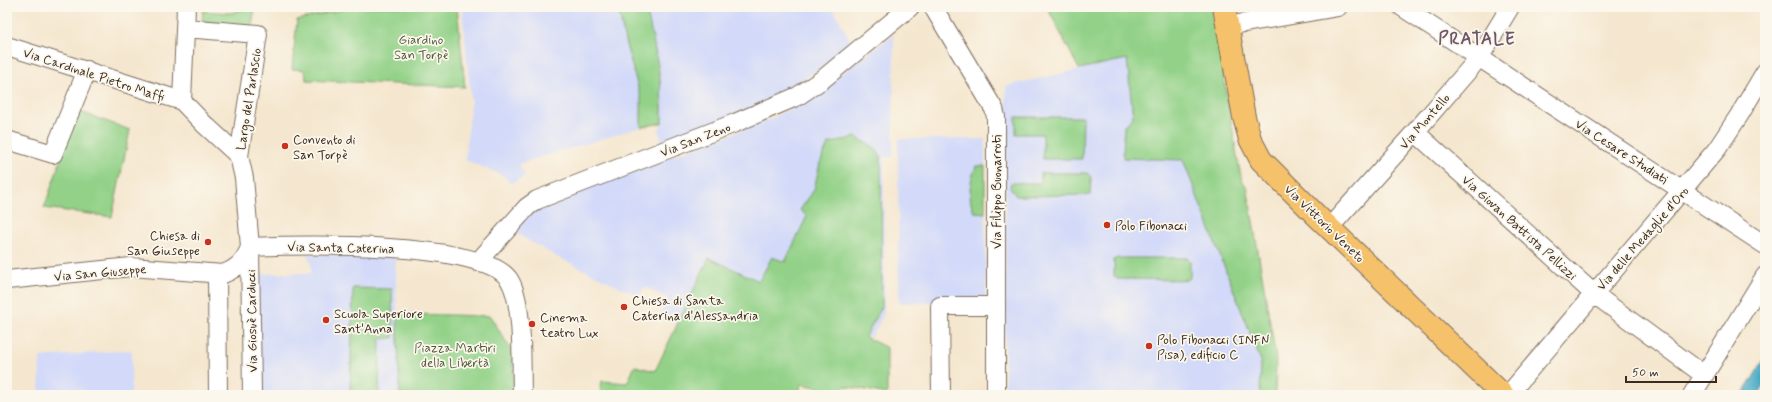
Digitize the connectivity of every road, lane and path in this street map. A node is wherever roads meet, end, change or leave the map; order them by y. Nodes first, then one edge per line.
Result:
1 (186, 7) edge
2 (910, 7) edge
3 (933, 7) edge
4 (1338, 7) edge
5 (1402, 7) edge
6 (1510, 7) edge
7 (1226, 16) edge
8 (185, 28) junction
9 (7, 46) edge
10 (1479, 57) junction
11 (87, 70) junction
12 (1765, 72) edge
13 (182, 100) junction
14 (1415, 132) junction
15 (7, 140) edge
16 (239, 156) junction
17 (1683, 191) junction
18 (1329, 228) junction
19 (1765, 245) edge
20 (250, 246) junction
21 (478, 262) junction
22 (217, 274) junction
23 (1765, 276) edge
24 (7, 280) edge
25 (1594, 294) junction
26 (996, 306) junction
27 (1704, 375) junction
28 (218, 395) edge
29 (252, 395) edge
30 (522, 395) edge
31 (941, 395) edge
32 (996, 395) edge
33 (1503, 395) edge
34 (1508, 395) edge
35 (1692, 395) edge

1 - 8 street
2 - 21 street, Via San Zeno
3 - 26 street, Via Filippo Buonarroti
4 - 7 street
5 - 10 street, Via Cesare Studiati
6 - 10 street, Via Montello
7 - 18 main road, Via Vittorio Veneto
8 - 13 street
8 - 16 street, Largo del Parlascio
9 - 11 street, Via Cardinale Pietro Maffi
10 - 14 street, Via Montello
10 - 17 street, Via Cesare Studiati
11 - 13 street, Via Cardinale Pietro Maffi
11 - 15 street
12 - 17 street, Via delle Medaglie d'Oro
13 - 16 street, Largo del Parlascio
14 - 18 street, Via Montello
14 - 25 street, Via Giovan Battista Pellizzi
16 - 20 street, Via Giosuè Carducci
17 - 19 street, Via Cesare Studiati
17 - 25 street, Via delle Medaglie d'Oro
18 - 33 main road, Via Vittorio Veneto
20 - 21 street, Via Santa Caterina
20 - 22 street
20 - 29 street, Via Giosuè Carducci
21 - 30 street, Via Santa Caterina
22 - 24 street, Via San Giuseppe
22 - 28 street
23 - 27 street
25 - 27 street, Via Giovan Battista Pellizzi
25 - 34 street, Via delle Medaglie d'Oro
26 - 31 street
26 - 32 street, Via Filippo Buonarroti
27 - 35 street

